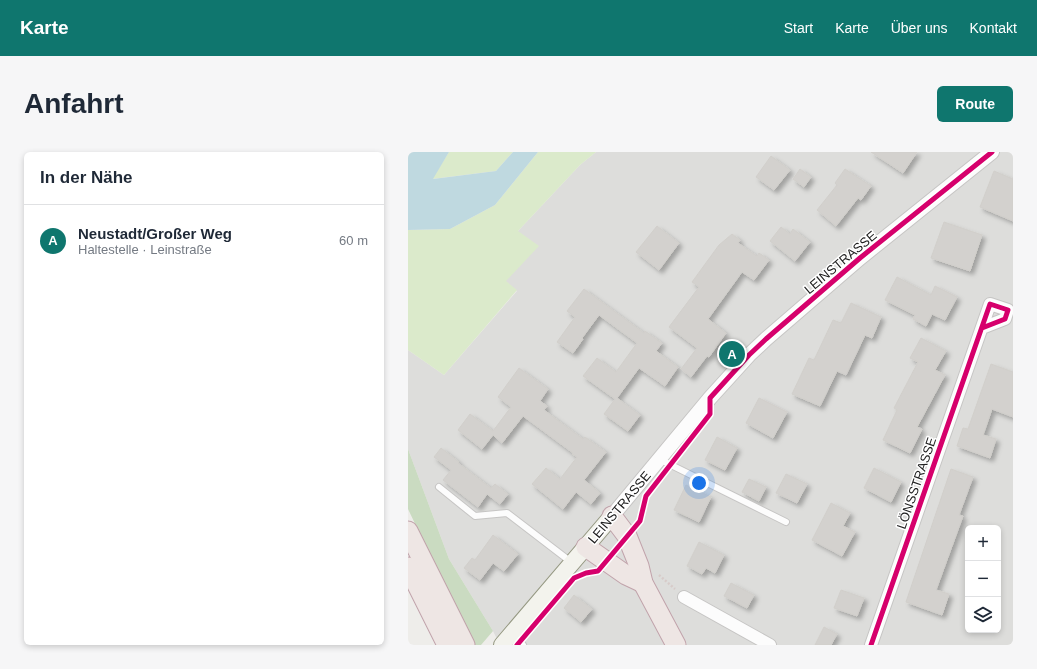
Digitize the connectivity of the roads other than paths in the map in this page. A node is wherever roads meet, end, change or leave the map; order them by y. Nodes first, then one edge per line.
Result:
1 (992, 152) edge
2 (982, 328) dead end
3 (659, 458) junction
4 (439, 488) dead end
5 (612, 516) junction
6 (786, 522) dead end
7 (408, 531) edge
8 (586, 547) junction
9 (573, 563) junction
10 (408, 567) edge
11 (643, 584) junction
12 (684, 597) dead end
13 (513, 632) junction
14 (453, 639) edge
15 (502, 645) edge
16 (523, 645) edge
17 (676, 645) edge
18 (770, 645) edge
19 (871, 645) edge

1 - 3 street, LEINSTRASSE
2 - 19 street, LÖNSSTRASSE
3 - 5 street, LEINSTRASSE
3 - 6 lane
4 - 9 lane
5 - 8 main road, LEINSTRASSE
5 - 11 highway
7 - 14 highway
8 - 9 main road, LEINSTRASSE
8 - 11 highway
9 - 13 main road, LEINSTRASSE
10 - 14 highway
11 - 17 highway
12 - 18 street
13 - 15 main road, LEINSTRASSE
13 - 16 lane

